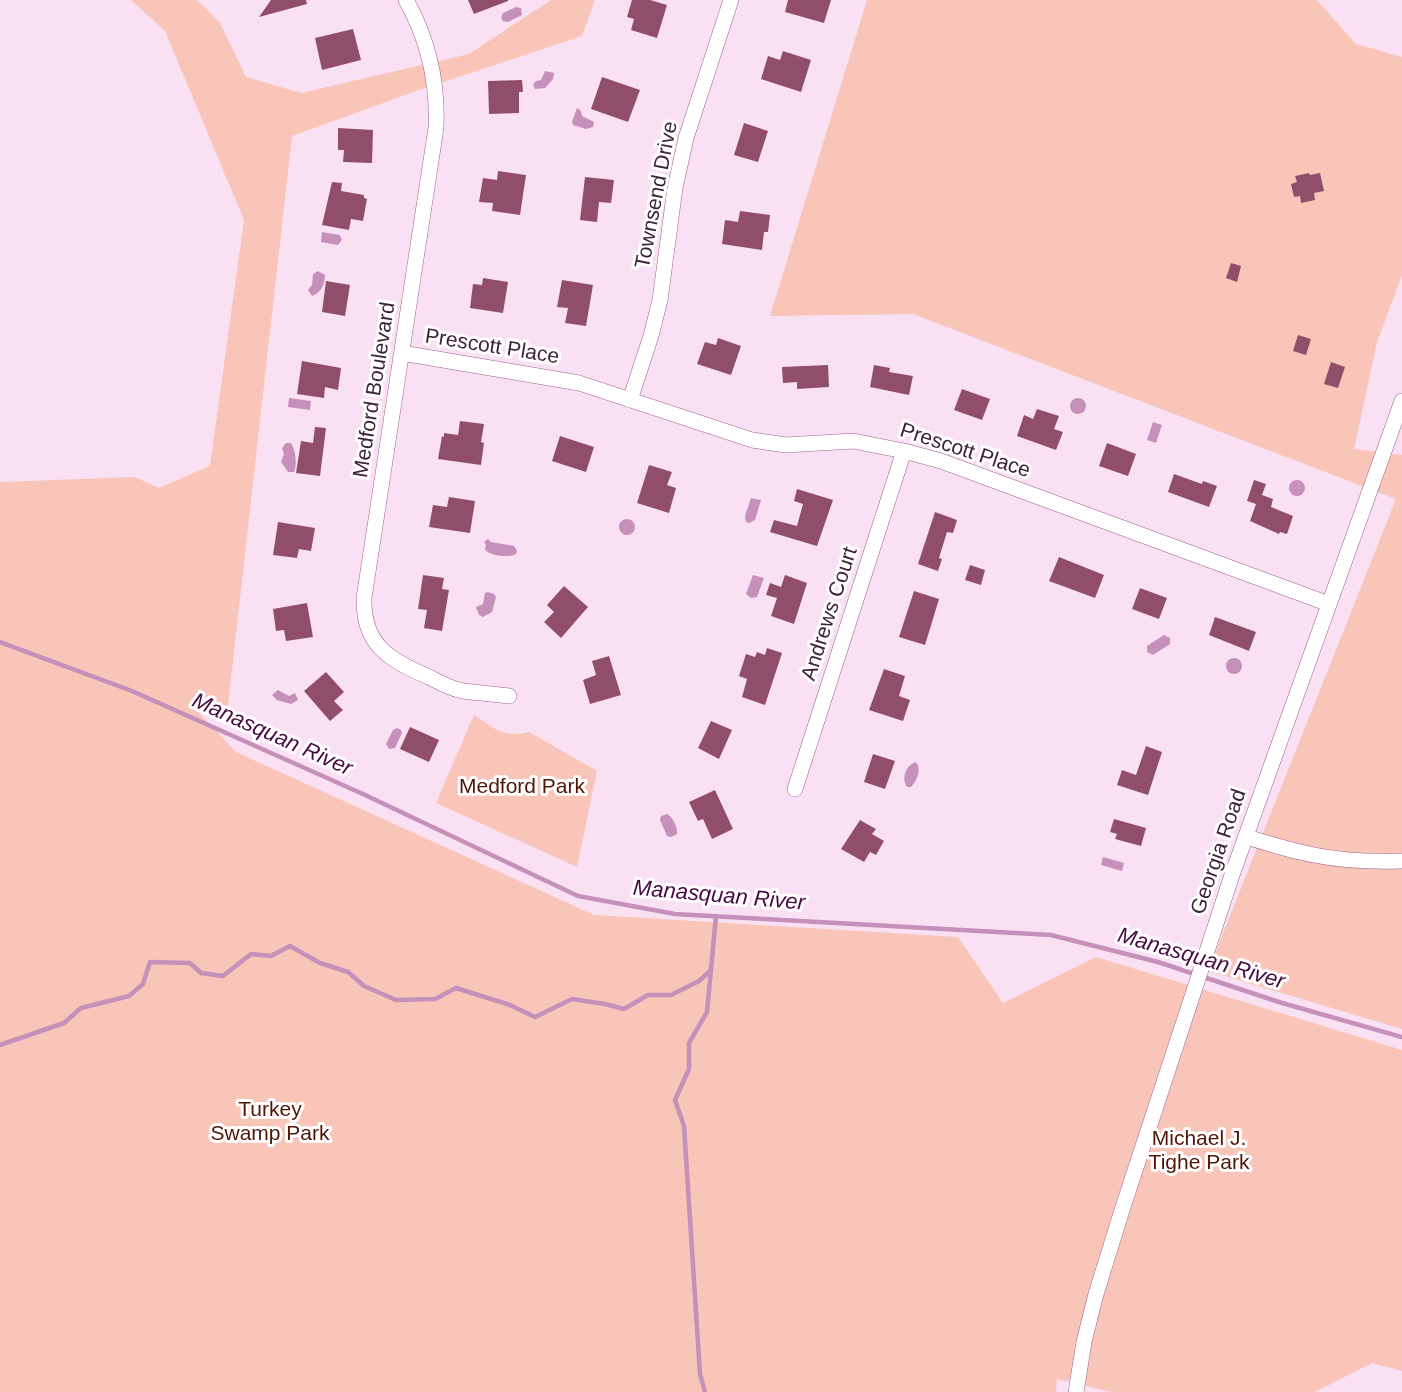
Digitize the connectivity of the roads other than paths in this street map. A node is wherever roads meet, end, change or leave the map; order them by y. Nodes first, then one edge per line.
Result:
1 (406, 0) edge
2 (731, 0) edge
3 (402, 353) junction
4 (630, 400) junction
5 (1402, 401) edge
6 (904, 450) junction
7 (1329, 604) junction
8 (509, 696) dead end
9 (795, 789) dead end
10 (1246, 837) junction
11 (1402, 861) edge
12 (1076, 1392) edge

1 - 3 street, Medford Boulevard
2 - 4 street, Townsend Drive
3 - 4 street, Prescott Place
3 - 8 street, Medford Boulevard
4 - 6 street, Prescott Place
5 - 7 street, Georgia Road
6 - 7 street, Prescott Place
6 - 9 street, Andrews Court
7 - 10 street, Georgia Road
10 - 11 street
10 - 12 street, Georgia Road

